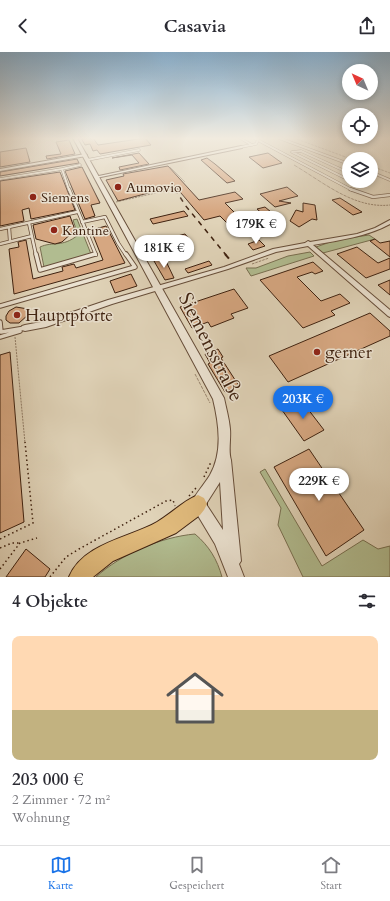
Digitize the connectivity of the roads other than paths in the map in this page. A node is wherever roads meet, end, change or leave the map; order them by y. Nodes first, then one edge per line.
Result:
1 (50, 162) edge
2 (89, 162) edge
3 (169, 162) edge
4 (299, 162) edge
5 (313, 162) edge
6 (326, 162) edge
7 (80, 166) dead end
8 (62, 169) junction
9 (0, 170) edge
10 (342, 170) edge
11 (338, 175) junction
12 (378, 175) edge
13 (96, 177) junction
14 (342, 177) edge
15 (328, 178) junction
16 (0, 179) edge
17 (390, 180) edge
18 (390, 195) edge
19 (77, 212) junction
20 (29, 222) junction
21 (82, 222) junction
22 (390, 222) edge
23 (8, 227) junction
24 (0, 229) edge
25 (32, 236) junction
26 (10, 241) junction
27 (308, 243) junction
28 (0, 244) edge
29 (157, 288) junction
30 (0, 306) edge
31 (390, 314) edge
32 (0, 322) edge
33 (25, 328) junction
34 (0, 332) edge
35 (0, 337) edge
36 (219, 454) junction
37 (190, 499) junction
38 (235, 573) edge
39 (81, 575) edge

1 - 9 street
2 - 13 street, Siemensstraße
3 - 13 street
4 - 15 lane
5 - 11 lane
6 - 10 lane
7 - 8 lane
8 - 16 lane
8 - 19 lane
11 - 14 lane
11 - 15 lane
12 - 17 lane
13 - 29 street, Siemensstraße
15 - 18 lane
19 - 20 lane
19 - 21 lane
20 - 23 lane
20 - 25 lane
21 - 25 lane
21 - 30 lane
22 - 27 street
23 - 24 lane
23 - 26 lane
25 - 26 lane
26 - 28 lane
27 - 29 street
27 - 31 street
29 - 33 street, Siemensstraße
29 - 36 street, Siemensstraße
32 - 34 lane
33 - 34 lane
33 - 35 lane
36 - 37 street, Siemensstraße
36 - 38 street
37 - 38 street
37 - 39 highway

